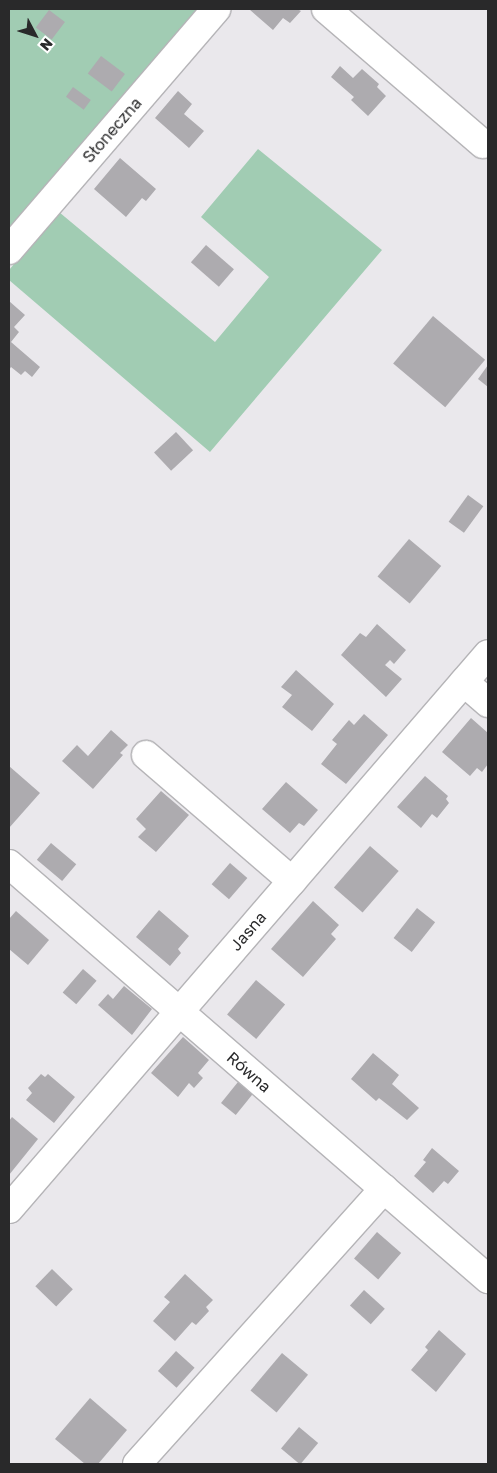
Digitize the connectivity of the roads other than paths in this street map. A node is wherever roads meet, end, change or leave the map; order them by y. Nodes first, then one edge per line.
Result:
1 (216, 9) edge
2 (326, 9) edge
3 (483, 144) dead end
4 (9, 250) edge
5 (488, 654) edge
6 (464, 682) junction
7 (488, 703) edge
8 (146, 755) dead end
9 (9, 864) edge
10 (292, 881) junction
11 (179, 1011) junction
12 (384, 1190) junction
13 (9, 1209) edge
14 (488, 1279) edge
15 (137, 1464) edge

1 - 4 street, Słoneczna
2 - 3 street
5 - 6 street, Jasna
6 - 7 street
6 - 10 street, Jasna
8 - 10 street
9 - 11 street, Równa
10 - 11 street, Jasna
11 - 12 street, Równa
11 - 13 street, Jasna
12 - 14 street, Równa
12 - 15 street

